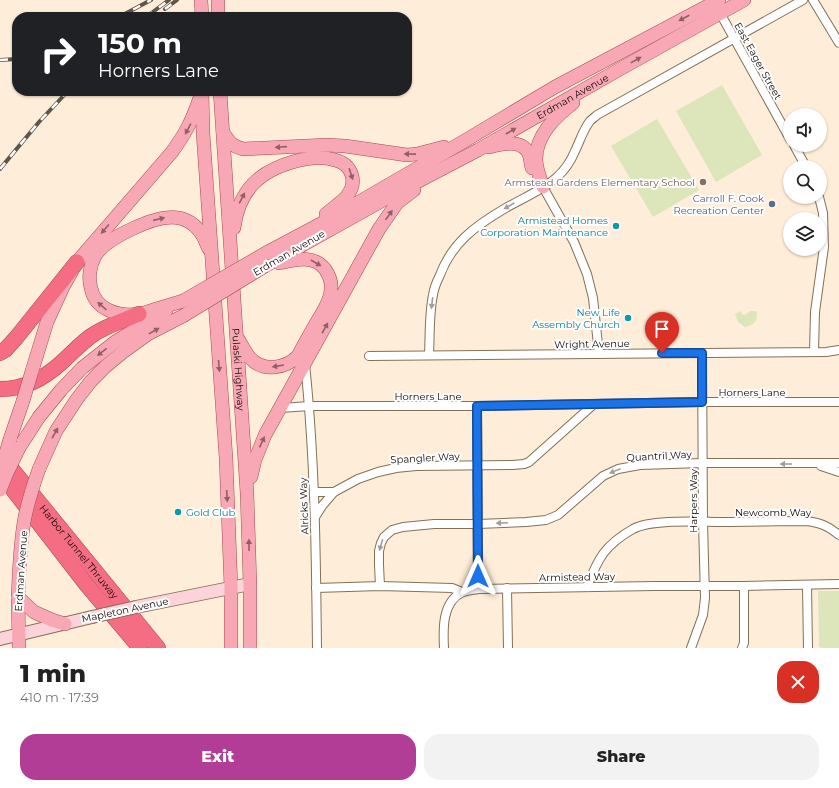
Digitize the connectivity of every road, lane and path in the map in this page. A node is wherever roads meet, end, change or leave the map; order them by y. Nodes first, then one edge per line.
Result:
1 (201, 0) edge
2 (218, 0) edge
3 (719, 0) edge
4 (744, 0) edge
5 (803, 0) edge
6 (813, 0) edge
7 (202, 12) edge
8 (218, 12) edge
9 (720, 13) junction
10 (735, 39) junction
11 (839, 43) edge
12 (620, 69) junction
13 (201, 96) edge
14 (202, 96) edge
15 (220, 96) edge
16 (783, 125) edge
17 (223, 132) junction
18 (461, 143) junction
19 (478, 150) junction
20 (440, 170) junction
21 (543, 187) junction
22 (821, 204) edge
23 (231, 250) junction
24 (266, 253) junction
25 (212, 257) junction
26 (77, 262) junction
27 (265, 266) junction
28 (183, 301) junction
29 (139, 314) junction
30 (237, 338) junction
31 (839, 350) edge
32 (814, 352) junction
33 (0, 353) edge
34 (702, 353) junction
35 (599, 354) junction
36 (429, 355) junction
37 (369, 356) dead end
38 (305, 364) junction
39 (0, 389) edge
40 (702, 402) junction
41 (839, 402) edge
42 (594, 404) junction
43 (310, 406) junction
44 (477, 406) junction
45 (280, 408) junction
46 (242, 413) junction
47 (223, 414) junction
48 (14, 444) junction
49 (0, 455) edge
50 (703, 463) junction
51 (839, 463) edge
52 (813, 464) junction
53 (477, 466) junction
54 (839, 472) edge
55 (0, 474) edge
56 (0, 490) edge
57 (247, 492) junction
58 (314, 492) junction
59 (334, 492) junction
60 (315, 517) junction
61 (703, 522) junction
62 (478, 524) junction
63 (839, 535) edge
64 (86, 584) junction
65 (250, 584) junction
66 (839, 584) edge
67 (704, 585) junction
68 (807, 585) junction
69 (380, 586) junction
70 (744, 586) junction
71 (587, 587) junction
72 (231, 588) junction
73 (316, 588) junction
74 (507, 588) junction
75 (478, 589) junction
76 (462, 592) junction
77 (18, 597) junction
78 (65, 624) junction
79 (18, 635) junction
80 (0, 639) edge
81 (19, 648) edge
82 (129, 648) edge
83 (140, 648) edge
84 (158, 648) edge
85 (231, 648) edge
86 (250, 648) edge
87 (317, 648) edge
88 (444, 648) edge
89 (508, 648) edge
90 (691, 648) edge
91 (742, 648) edge
92 (808, 648) edge

1 - 7 main road
2 - 8 main road
3 -> 18 main road, Erdman Avenue
4 - 9 main road, Erdman Avenue
5 - 10 street
6 - 11 street
9 - 10 street, East Eager Street
12 -> 9 main road, Erdman Avenue
10 - 16 street, East Eager Street
10 - 21 street
19 -> 12 main road, Erdman Avenue
12 - 21 main road
13 -> 26 main road
14 - 25 main road, Pulaski Highway
15 - 17 main road, Pulaski Highway
18 -> 17 main road
17 - 23 main road, Pulaski Highway
18 - 24 main road, Erdman Avenue
19 - 20 main road, Erdman Avenue
19 - 21 main road
20 - 27 main road, Erdman Avenue
38 -> 20 main road
21 - 35 street
21 -> 36 street
22 - 32 street
23 -> 24 main road
23 - 30 main road, Pulaski Highway
24 - 28 main road, Erdman Avenue, bridge
29 -> 25 main road
25 -> 47 main road, Pulaski Highway
26 - 33 highway
26 - 48 main road, bridge
27 -> 30 main road
77 -> 27 main road, Erdman Avenue, bridge
28 - 29 main road
28 -> 48 main road, Erdman Avenue
29 - 39 highway
30 - 46 main road, Pulaski Highway
31 - 32 street, Wright Avenue
32 - 34 street, Wright Avenue
34 - 35 street, Wright Avenue
34 - 40 street, Harpers Way
35 - 36 street, Wright Avenue
36 - 37 street, Wright Avenue
38 - 43 street, Alricks Way
38 - 45 main road
40 - 41 street, Horners Lane
40 - 42 street, Horners Lane
40 - 50 street, Harpers Way
42 - 44 street, Horners Lane
42 - 53 street, Spangler Way
43 - 44 street, Horners Lane
43 - 45 street, Horners Lane
43 - 58 street, Alricks Way
44 - 53 street
57 -> 45 main road
46 - 47 main road
46 - 57 main road, Pulaski Highway
47 -> 72 main road, Pulaski Highway
48 - 55 main road, bridge
48 - 56 main road, Erdman Avenue, bridge
49 - 84 highway, Harbor Tunnel Thruway
52 -> 50 street, Quantril Way
50 - 61 street, Harpers Way
50 -> 62 street, Quantril Way
51 - 52 street, Quantril Way
52 - 54 street
53 - 59 street, Spangler Way
53 - 62 street
55 - 64 highway, Harbor Tunnel Thruway
65 -> 57 main road, Pulaski Highway
58 - 59 street, Spangler Way
58 - 60 street, Alricks Way
59 - 60 street, Spangler Way
60 - 73 street, Alricks Way
61 - 63 street, Newcomb Way
61 - 67 street, Harpers Way
61 - 71 street, Newcomb Way
62 -> 69 street, Quantril Way
62 - 75 street
64 - 82 highway
64 - 83 highway, Harbor Tunnel Thruway
65 - 72 street, Mapleton Avenue
65 - 86 main road, Pulaski Highway
66 - 68 street, Armistead Way
67 - 70 street, Armistead Way
67 - 71 street, Armistead Way
67 - 90 street, Harpers Way
68 - 70 street, Armistead Way
68 - 92 street
69 - 73 street, Armistead Way
69 - 76 street, Armistead Way
70 - 91 street
71 - 74 street, Armistead Way
72 - 78 street, Mapleton Avenue, bridge
72 - 85 main road, Pulaski Highway
73 - 87 street, Alricks Way
74 - 75 street, Armistead Way
74 - 89 street
75 - 76 street, Armistead Way
76 - 88 street
77 - 78 main road
77 - 79 main road, Erdman Avenue
78 - 79 street, Mapleton Avenue
79 - 80 street, Mapleton Avenue
79 - 81 main road, Erdman Avenue

